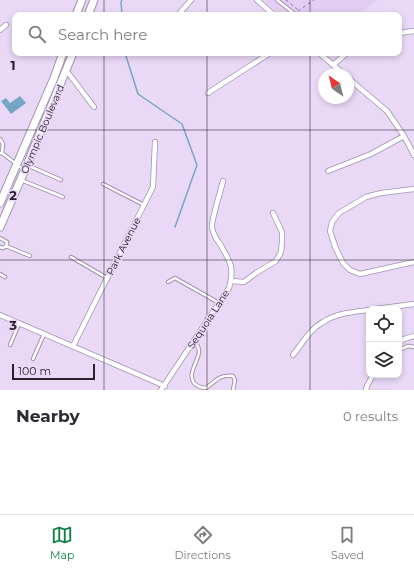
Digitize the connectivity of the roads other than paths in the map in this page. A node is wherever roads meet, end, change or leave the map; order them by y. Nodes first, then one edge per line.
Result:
1 (82, 0) edge
2 (94, 0) edge
3 (191, 0) edge
4 (257, 0) edge
5 (277, 0) edge
6 (77, 12) edge
7 (89, 12) edge
8 (181, 12) edge
9 (271, 12) edge
10 (292, 12) edge
11 (6, 25) dead end
12 (0, 30) edge
13 (414, 31) edge
14 (402, 33) edge
15 (62, 56) edge
16 (72, 56) edge
17 (265, 56) edge
18 (322, 56) edge
19 (344, 56) edge
20 (333, 65) junction
21 (337, 68) edge
22 (66, 70) junction
23 (354, 83) edge
24 (208, 93) dead end
25 (94, 107) dead end
26 (404, 136) junction
27 (0, 139) edge
28 (155, 142) dead end
29 (1, 153) edge
30 (414, 155) edge
31 (17, 164) junction
32 (26, 168) junction
33 (328, 171) dead end
34 (20, 180) junction
35 (61, 180) dead end
36 (223, 181) dead end
37 (103, 184) dead end
38 (414, 189) edge
39 (63, 197) dead end
40 (0, 203) edge
41 (144, 205) junction
42 (273, 213) dead end
43 (0, 227) edge
44 (0, 238) edge
45 (6, 246) junction
46 (0, 247) edge
47 (30, 256) dead end
48 (71, 257) dead end
49 (414, 262) edge
50 (0, 274) edge
51 (6, 277) dead end
52 (107, 278) junction
53 (231, 281) junction
54 (168, 282) dead end
55 (219, 303) junction
56 (414, 304) edge
57 (398, 306) edge
58 (366, 310) edge
59 (0, 315) edge
60 (20, 323) junction
61 (45, 334) junction
62 (414, 336) edge
63 (195, 340) junction
64 (402, 340) edge
65 (10, 345) dead end
66 (73, 346) junction
67 (414, 346) edge
68 (402, 349) edge
69 (294, 355) dead end
70 (33, 359) dead end
71 (371, 378) edge
72 (163, 388) edge
73 (233, 390) edge
74 (366, 390) edge

1 - 6 main road
2 - 7 main road
3 - 8 street
4 - 9 street
5 - 10 lane
11 - 12 street
13 - 14 street
15 - 31 main road, Olympic Boulevard
16 - 22 main road, Olympic Boulevard
17 - 24 street
18 - 20 street
19 - 20 street
20 - 21 street
22 - 25 street
22 - 32 main road, Olympic Boulevard
23 - 26 street
26 - 30 street
26 - 33 street
27 - 29 lane
28 - 41 street, Park Avenue
29 - 31 lane
31 - 32 lane
31 - 40 main road, Olympic Boulevard
32 - 34 main road, Olympic Boulevard
32 - 35 lane
34 - 39 lane
34 - 43 main road, Olympic Boulevard
36 - 53 street, Sequoia Lane
37 - 41 lane
38 - 49 street
41 - 52 street, Park Avenue
42 - 53 street
44 - 45 lane
45 - 46 lane
45 - 47 lane
48 - 52 lane
50 - 51 lane
52 - 66 street, Park Avenue
53 - 55 street, Sequoia Lane
54 - 55 lane
55 - 63 street, Sequoia Lane
56 - 57 street
58 - 69 street
59 - 60 street
60 - 61 street
60 - 65 lane
61 - 66 street
61 - 70 lane
62 - 64 street
63 - 72 street, Sequoia Lane
63 - 73 lane
66 - 72 street
67 - 68 lane
71 - 74 street

